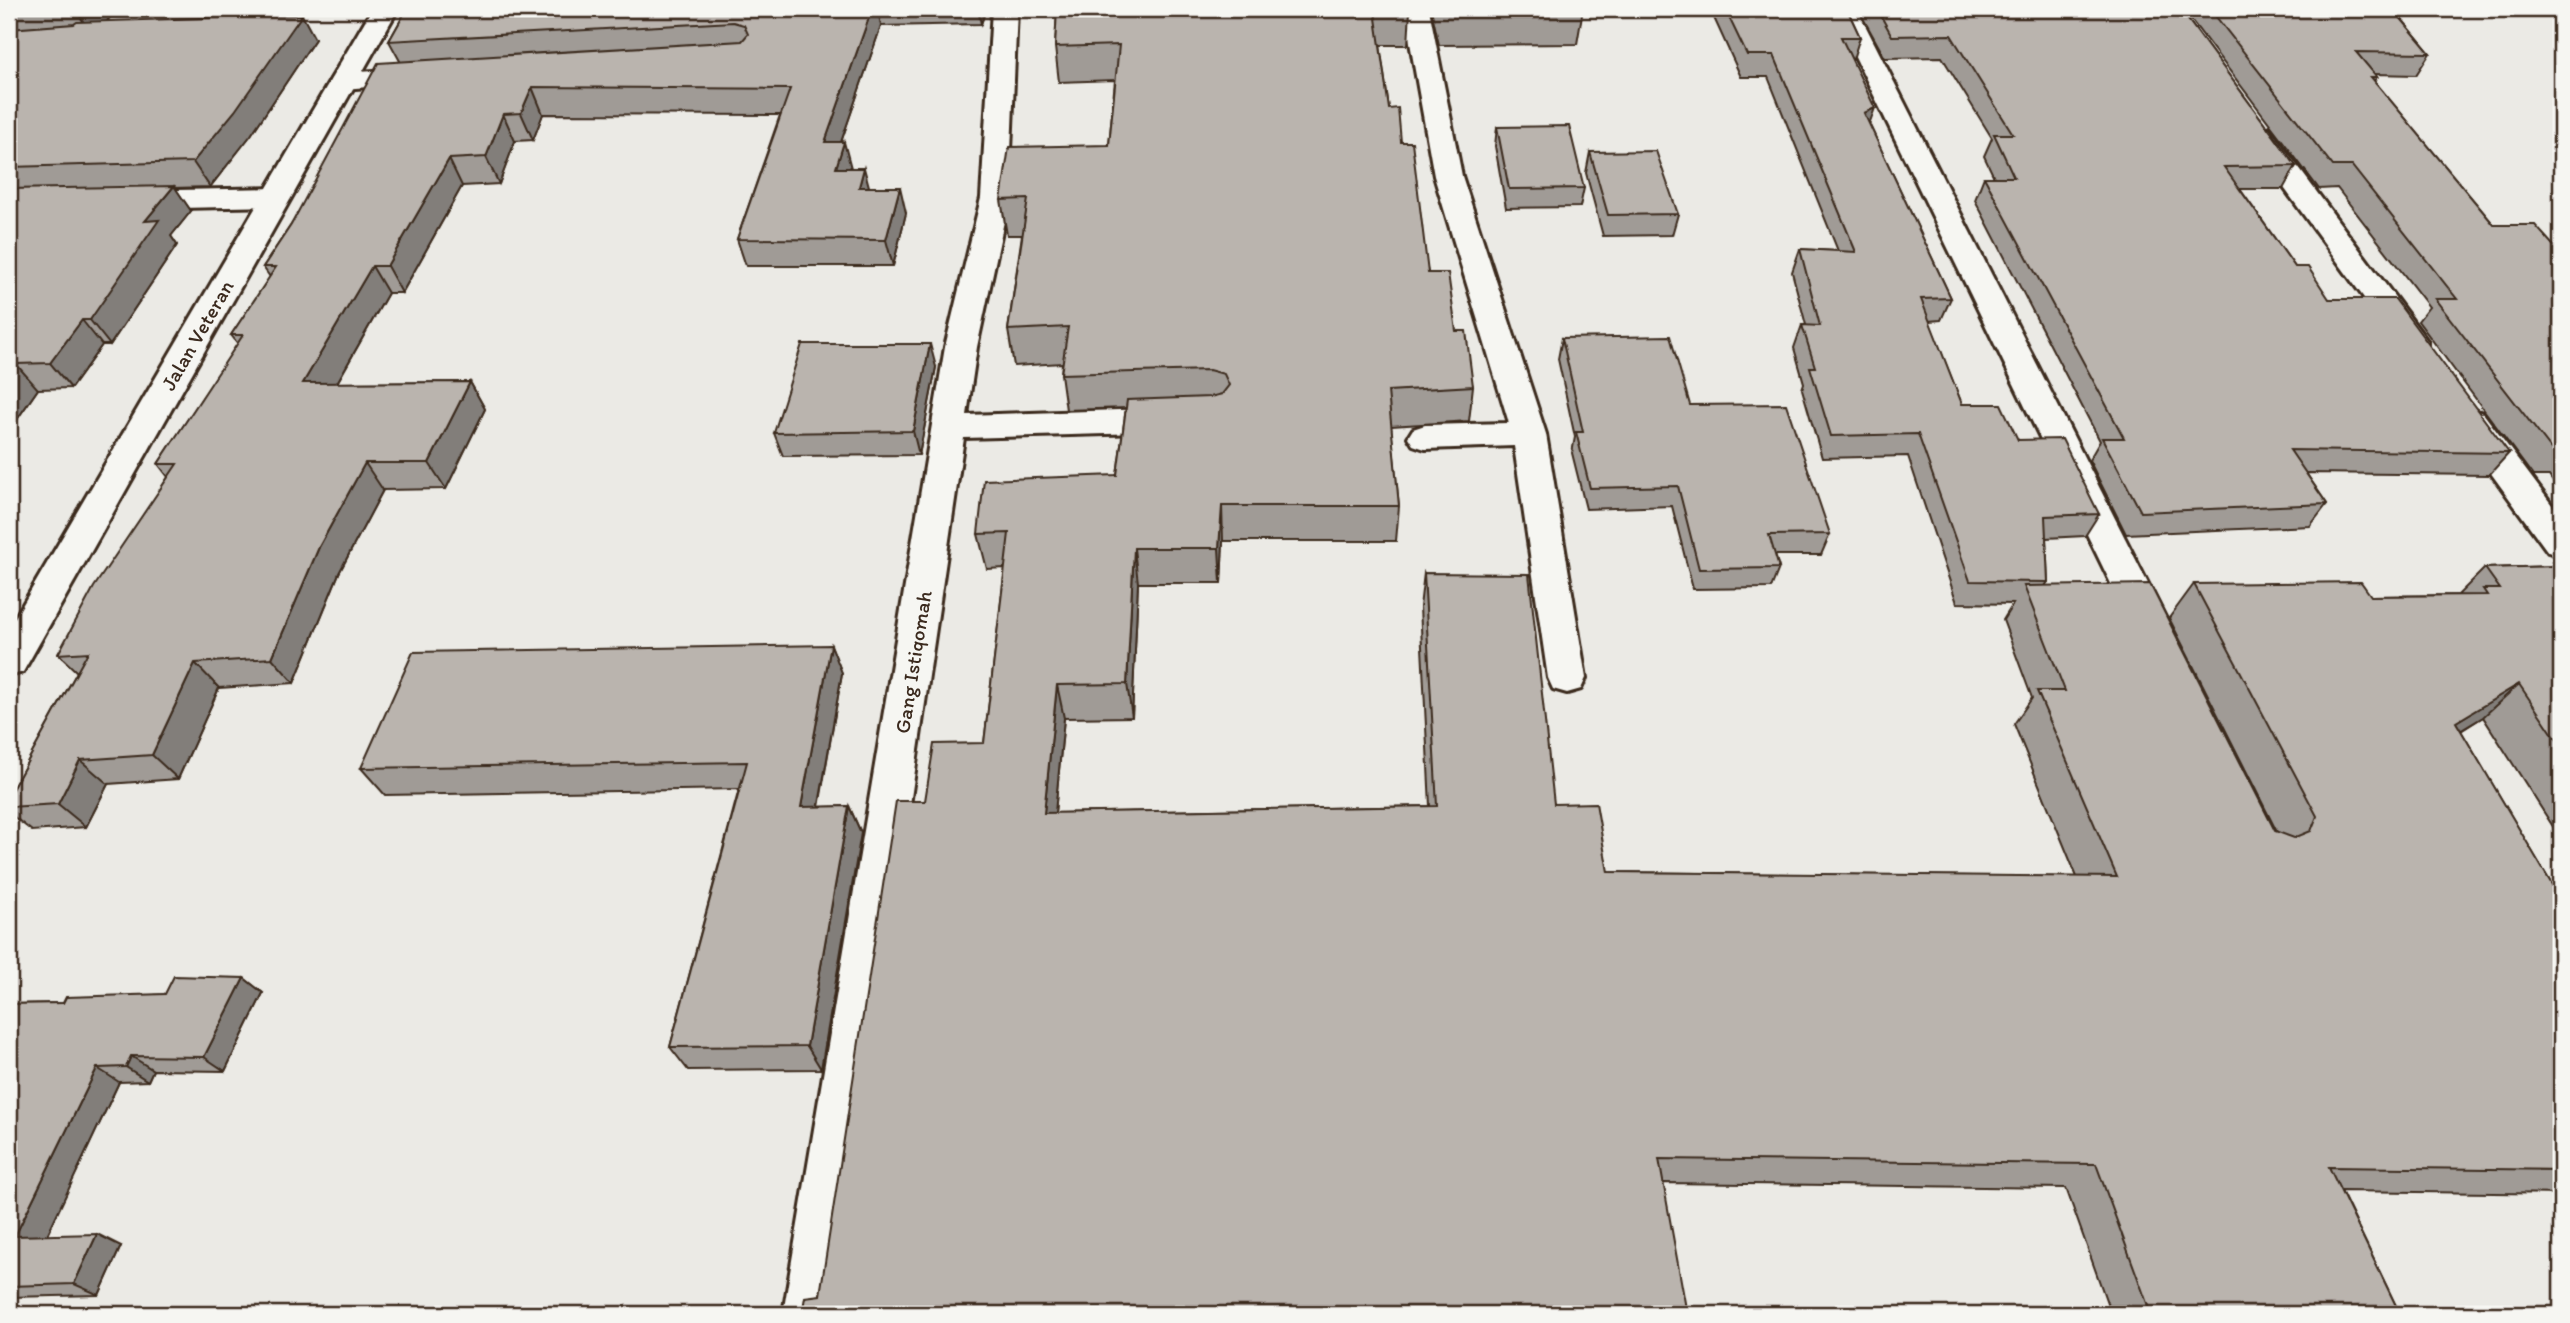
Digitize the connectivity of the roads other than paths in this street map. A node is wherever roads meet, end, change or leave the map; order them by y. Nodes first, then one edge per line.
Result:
1 (385, 9) edge
2 (1004, 9) edge
3 (1416, 9) edge
4 (1844, 9) edge
5 (441, 75) edge
6 (344, 81) junction
7 (2241, 109) edge
8 (276, 197) junction
9 (103, 201) edge
10 (2428, 364) edge
11 (2453, 398) edge
12 (1211, 419) edge
13 (949, 427) junction
14 (1529, 434) junction
15 (1425, 437) dead end
16 (2561, 543) edge
17 (9, 661) edge
18 (2168, 661) edge
19 (1567, 678) dead end
20 (809, 1314) edge

1 - 6 street, Jalan Veteran
2 - 13 street, Gang Istiqomah
3 - 14 street
4 - 18 street
5 - 6 street
6 - 8 street, Jalan Veteran
7 - 10 street
8 - 9 street
8 - 17 street, Jalan Veteran
11 - 16 street
12 - 13 street
13 - 20 street, Gang Istiqomah
14 - 15 street
14 - 19 street

